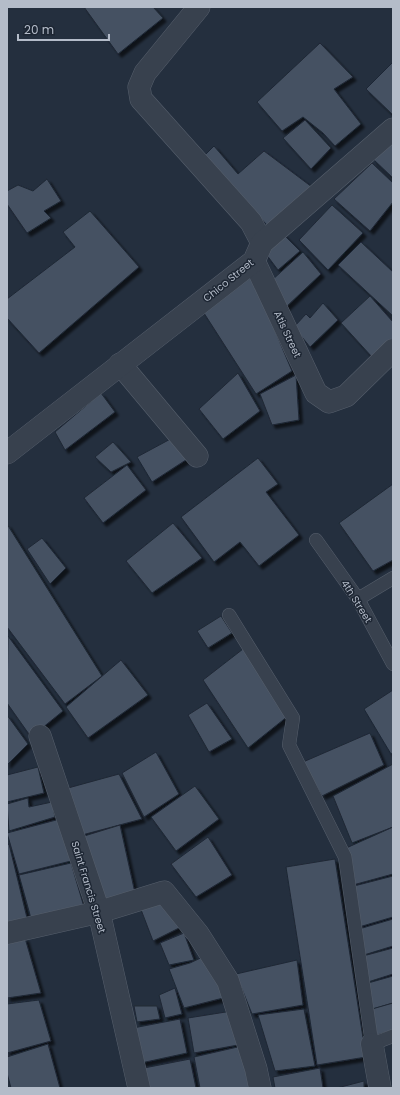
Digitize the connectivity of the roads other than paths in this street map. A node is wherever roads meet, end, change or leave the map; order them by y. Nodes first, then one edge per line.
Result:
1 (199, 7) edge
2 (393, 129) edge
3 (258, 252) junction
4 (393, 350) edge
5 (120, 364) junction
6 (7, 453) edge
7 (197, 456) dead end
8 (316, 540) dead end
9 (393, 578) edge
10 (358, 599) junction
11 (229, 615) dead end
12 (393, 664) edge
13 (40, 736) dead end
14 (99, 912) junction
15 (7, 933) edge
16 (393, 1036) edge
17 (372, 1044) junction
18 (139, 1088) edge
19 (260, 1088) edge
20 (380, 1088) edge

1 - 3 street
2 - 3 street, Chico Street
3 - 4 street, Atis Street
3 - 5 street, Chico Street
5 - 6 street, Chico Street
5 - 7 street
8 - 10 lane, 4th Street
9 - 10 lane
10 - 12 lane, 4th Street
11 - 17 lane
13 - 14 street, Saint Francis Street
14 - 15 street
14 - 18 street, Saint Francis Street
14 - 19 street
16 - 17 lane
17 - 20 street

